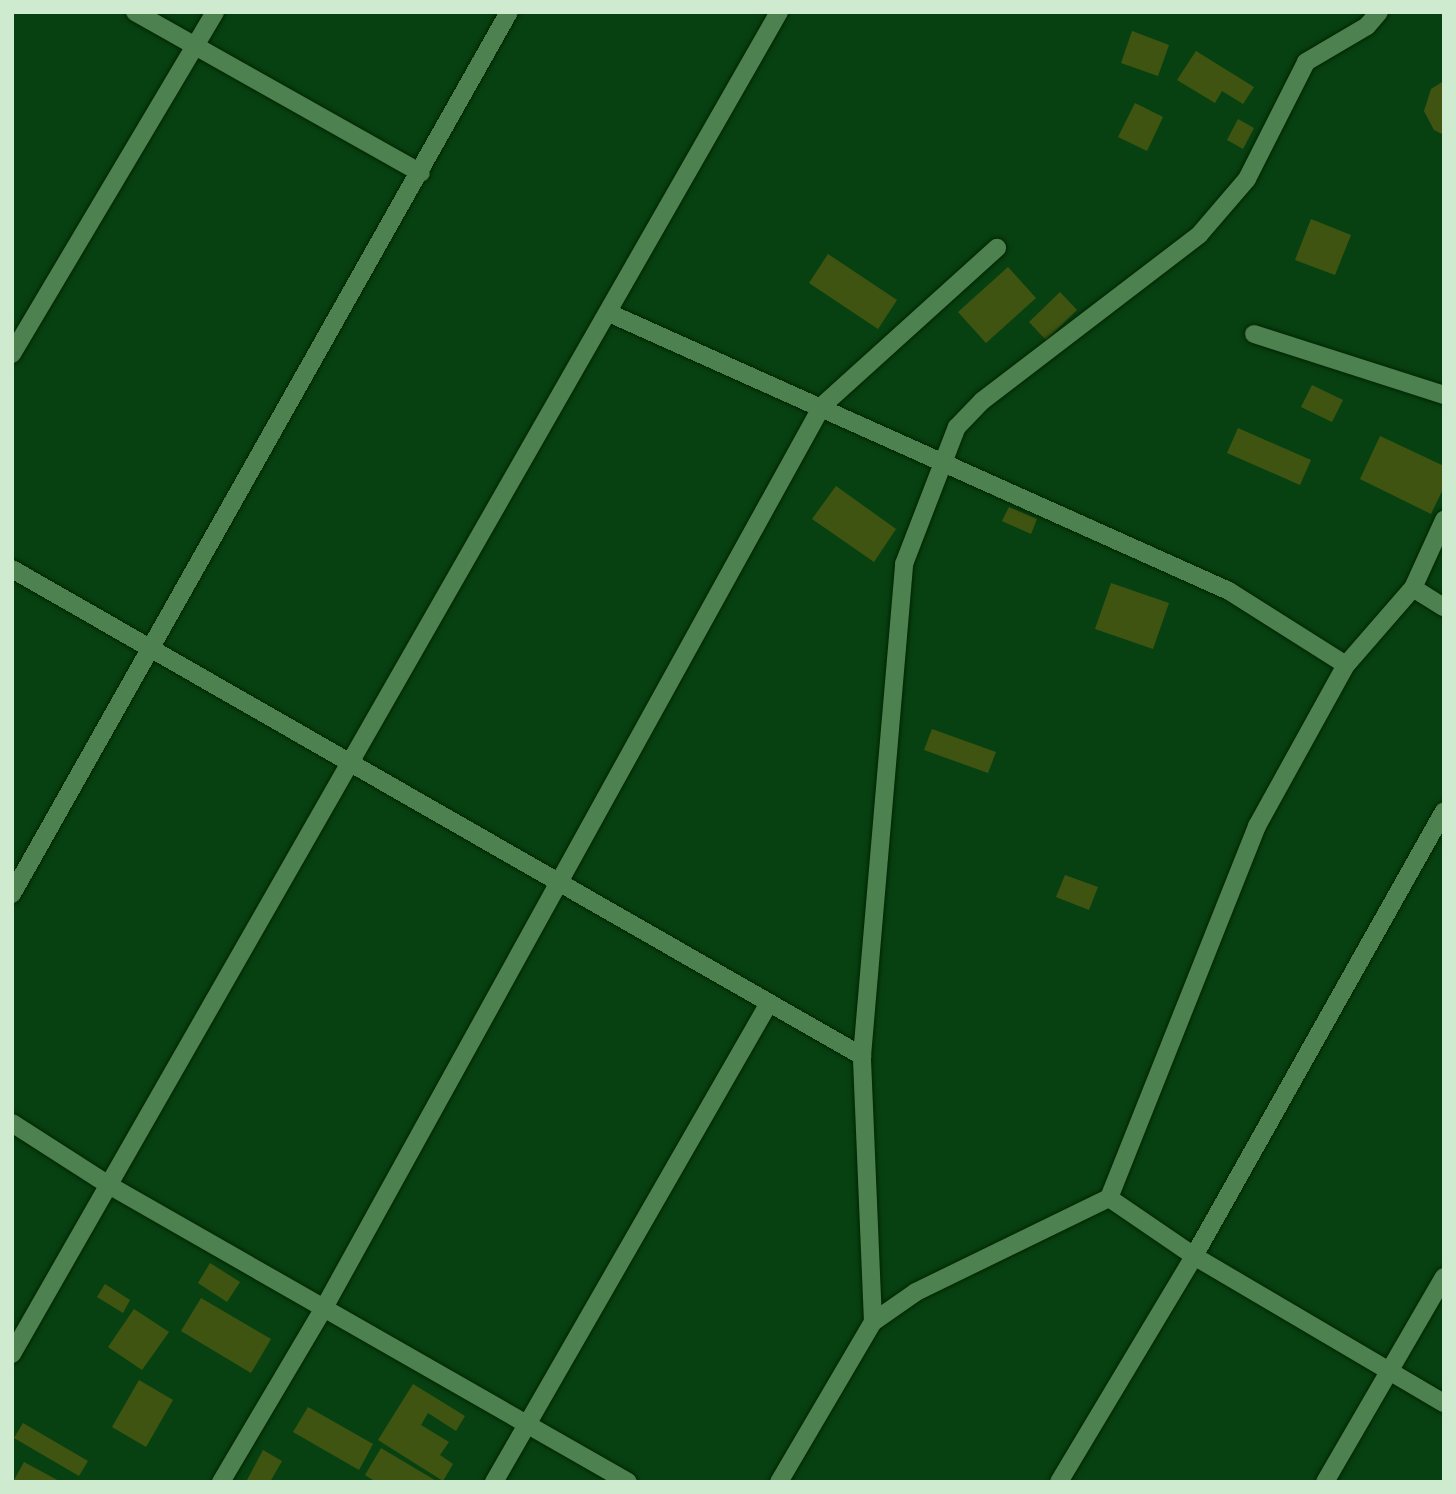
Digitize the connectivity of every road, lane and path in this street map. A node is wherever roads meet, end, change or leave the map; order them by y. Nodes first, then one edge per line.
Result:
1 (135, 12) edge
2 (215, 12) edge
3 (509, 12) edge
4 (779, 12) edge
5 (1380, 12) edge
6 (196, 47) junction
7 (421, 173) junction
8 (998, 248) dead end
9 (609, 313) junction
10 (1254, 334) dead end
11 (12, 354) edge
12 (1444, 396) edge
13 (822, 406) junction
14 (945, 460) junction
15 (1444, 520) edge
16 (12, 569) edge
17 (1413, 588) junction
18 (1444, 607) edge
19 (150, 648) junction
20 (1346, 665) junction
21 (352, 764) junction
22 (1444, 811) edge
23 (561, 884) junction
24 (12, 894) edge
25 (769, 1003) junction
26 (862, 1056) junction
27 (12, 1124) edge
28 (107, 1184) junction
29 (1109, 1198) junction
30 (1194, 1256) junction
31 (1444, 1277) edge
32 (325, 1306) junction
33 (873, 1322) junction
34 (12, 1354) edge
35 (1390, 1371) junction
36 (1444, 1403) edge
37 (530, 1422) junction
38 (220, 1482) edge
39 (494, 1482) edge
40 (628, 1482) edge
41 (779, 1482) edge
42 (1059, 1482) edge
43 (1325, 1482) edge

1 - 6 street
2 - 6 street
3 - 7 street
4 - 9 street
5 - 14 street
6 - 7 street
6 - 11 street
7 - 19 street
8 - 13 street
9 - 13 street
9 - 21 street
10 - 12 street
13 - 14 street
13 - 23 street
14 - 20 street
14 - 26 street
15 - 17 street
16 - 19 street
17 - 18 street
17 - 20 street
19 - 21 street
19 - 24 street
20 - 29 street
21 - 23 street
21 - 28 street
22 - 30 street
23 - 25 street
23 - 32 street
25 - 26 street
25 - 37 street
26 - 33 street
27 - 28 street
28 - 32 street
28 - 34 street
29 - 30 street
29 - 33 street
30 - 35 street
30 - 42 street
31 - 35 street
32 - 37 street
32 - 38 street
33 - 41 street
35 - 36 street
35 - 43 street
37 - 39 street
37 - 40 street

